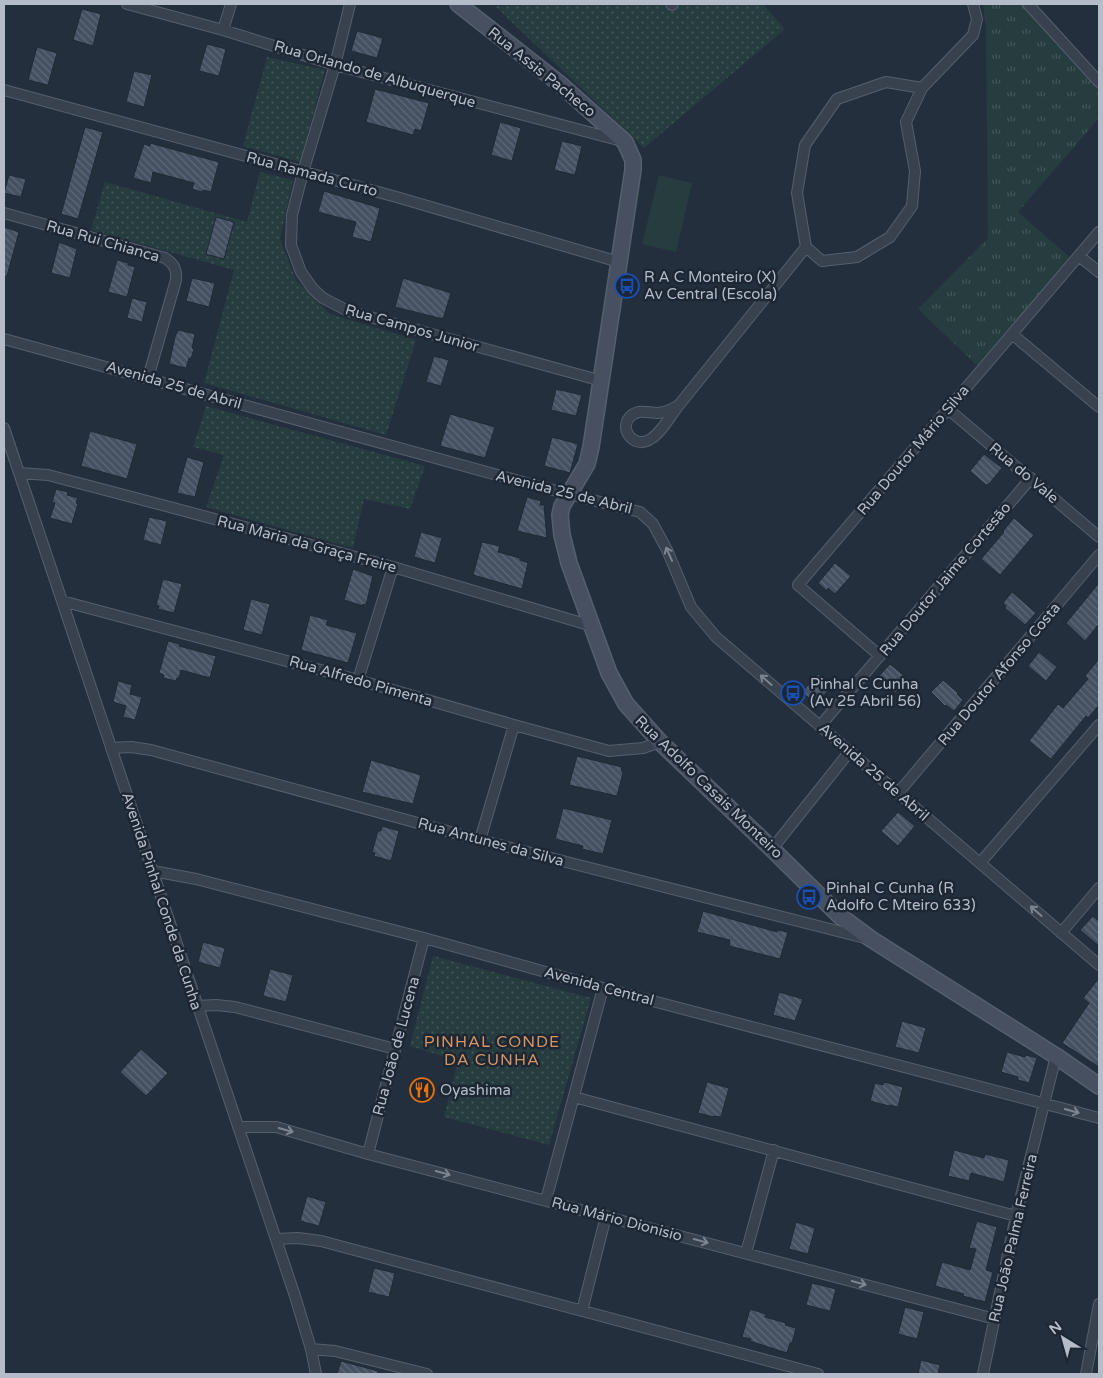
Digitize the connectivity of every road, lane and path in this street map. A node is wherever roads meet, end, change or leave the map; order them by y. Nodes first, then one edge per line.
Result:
1 (127, 4) edge
2 (231, 4) edge
3 (350, 4) edge
4 (458, 4) edge
5 (973, 4) edge
6 (1028, 4) edge
7 (223, 30) junction
8 (335, 65) junction
9 (1099, 82) edge
10 (922, 88) junction
11 (4, 90) edge
12 (625, 142) junction
13 (303, 172) junction
14 (4, 213) edge
15 (1099, 232) edge
16 (806, 247) junction
17 (1079, 256) junction
18 (619, 262) junction
19 (1099, 272) edge
20 (1012, 334) junction
21 (4, 339) edge
22 (148, 378) junction
23 (602, 381) junction
24 (679, 405) junction
25 (1099, 408) edge
26 (948, 409) junction
27 (4, 428) edge
28 (19, 473) junction
29 (1031, 478) junction
30 (569, 494) junction
31 (1099, 537) edge
32 (1099, 555) edge
33 (393, 567) junction
34 (62, 602) junction
35 (592, 626) junction
36 (880, 656) junction
37 (358, 680) junction
38 (514, 725) junction
39 (1099, 725) edge
40 (820, 726) junction
41 (660, 742) junction
42 (111, 748) junction
43 (850, 751) junction
44 (898, 793) junction
45 (480, 840) junction
46 (772, 849) junction
47 (980, 863) junction
48 (153, 871) junction
49 (1099, 888) edge
50 (1061, 933) junction
51 (424, 938) junction
52 (871, 940) junction
53 (1099, 965) edge
54 (603, 988) junction
55 (197, 1006) junction
56 (395, 1048) junction
57 (1056, 1056) junction
58 (1099, 1086) edge
59 (574, 1097) junction
60 (1044, 1103) junction
61 (1099, 1118) edge
62 (238, 1127) junction
63 (774, 1150) junction
64 (368, 1154) junction
65 (546, 1200) junction
66 (606, 1216) junction
67 (1016, 1216) junction
68 (276, 1239) junction
69 (746, 1253) junction
70 (1099, 1304) edge
71 (582, 1311) junction
72 (994, 1319) junction
73 (311, 1349) junction
74 (316, 1374) edge
75 (427, 1374) edge
76 (818, 1374) edge
77 (984, 1374) edge
78 (1086, 1374) edge

1 - 7 street, Rua Orlando de Albuquerque
2 - 7 street
3 - 8 street, Rua Campos Junior
4 - 12 street, Rua Assis Pacheco
5 - 10 street
6 - 9 street
7 - 8 street, Rua Orlando de Albuquerque
8 - 12 street, Rua Orlando de Albuquerque
8 - 13 street, Rua Campos Junior
10 - 16 street
10 - 16 street
11 - 13 street, Rua Ramada Curto
12 - 18 street, Rua Adolfo Casais Monteiro
13 - 18 street, Rua Ramada Curto
13 - 23 street, Rua Campos Junior
14 - 22 street, Rua Rui Chianca
15 - 17 street, Rua Doutor Mário Silva
16 - 24 street
17 - 19 street
17 - 20 street, Rua Doutor Mário Silva
18 - 23 street, Rua Adolfo Casais Monteiro
20 - 25 street
20 - 26 street, Rua Doutor Mário Silva
21 - 22 street, Avenida 25 de Abril
22 - 30 street, Avenida 25 de Abril
23 - 30 street, Rua Adolfo Casais Monteiro
24 - 24 street
26 - 29 street, Rua do Vale
26 - 36 street, Rua Doutor Mário Silva
27 - 28 street, Avenida Pinhal Conde da Cunha
28 - 33 street, Rua Maria da Graça Freire
28 - 34 street, Avenida Pinhal Conde da Cunha
29 - 31 street, Rua do Vale
29 - 36 street, Rua Doutor Jaime Cortesão
30 - 35 street, Rua Adolfo Casais Monteiro
40 -> 30 street, Avenida 25 de Abril
32 - 44 street, Rua Doutor Afonso Costa
33 - 35 street, Rua Maria da Graça Freire
33 - 37 street
34 - 37 street, Rua Alfredo Pimenta
34 - 42 street, Avenida Pinhal Conde da Cunha
35 - 41 street, Rua Adolfo Casais Monteiro
36 - 40 street, Rua Doutor Jaime Cortesão
37 - 38 street, Rua Alfredo Pimenta
38 - 41 street, Rua Alfredo Pimenta
38 - 45 street
39 - 47 street
40 - 43 street, Avenida 25 de Abril
41 - 46 street, Rua Adolfo Casais Monteiro
42 - 45 street, Rua Antunes da Silva
42 - 48 street, Avenida Pinhal Conde da Cunha
43 - 44 street, Avenida 25 de Abril
43 - 46 street
44 - 47 street, Avenida 25 de Abril
45 - 52 street, Rua Antunes da Silva
46 - 52 street, Rua Adolfo Casais Monteiro
50 -> 47 street, Avenida 25 de Abril
48 - 51 street, Avenida Central
48 - 55 street, Avenida Pinhal Conde da Cunha
49 - 50 street
50 - 53 street, Avenida 25 de Abril
51 - 54 street, Avenida Central
51 - 56 street, Rua João de Lucena
52 - 57 street, Rua Adolfo Casais Monteiro
54 - 59 street
54 - 60 street, Avenida Central
55 - 56 street
55 - 62 street, Avenida Pinhal Conde da Cunha
56 - 64 street, Rua João de Lucena
57 - 58 street, Rua Adolfo Casais Monteiro
57 - 60 street, Rua João Palma Ferreira
59 - 63 street
59 - 65 street
60 -> 61 street, Avenida Central
60 - 67 street, Rua João Palma Ferreira
62 -> 64 street, Rua Mário Dionisio
62 - 68 street, Avenida Pinhal Conde da Cunha
63 - 67 street
63 - 69 street
64 -> 65 street, Rua Mário Dionisio
65 - 66 street, Rua Mário Dionisio
66 -> 69 street, Rua Mário Dionisio
66 - 71 street
67 - 72 street, Rua João Palma Ferreira
68 - 71 street
68 - 73 street, Avenida Pinhal Conde da Cunha
69 -> 72 street, Rua Mário Dionisio
70 - 78 street
71 - 76 street
72 - 77 street, Rua João Palma Ferreira
73 - 74 street, Avenida Pinhal Conde da Cunha
73 - 75 street

